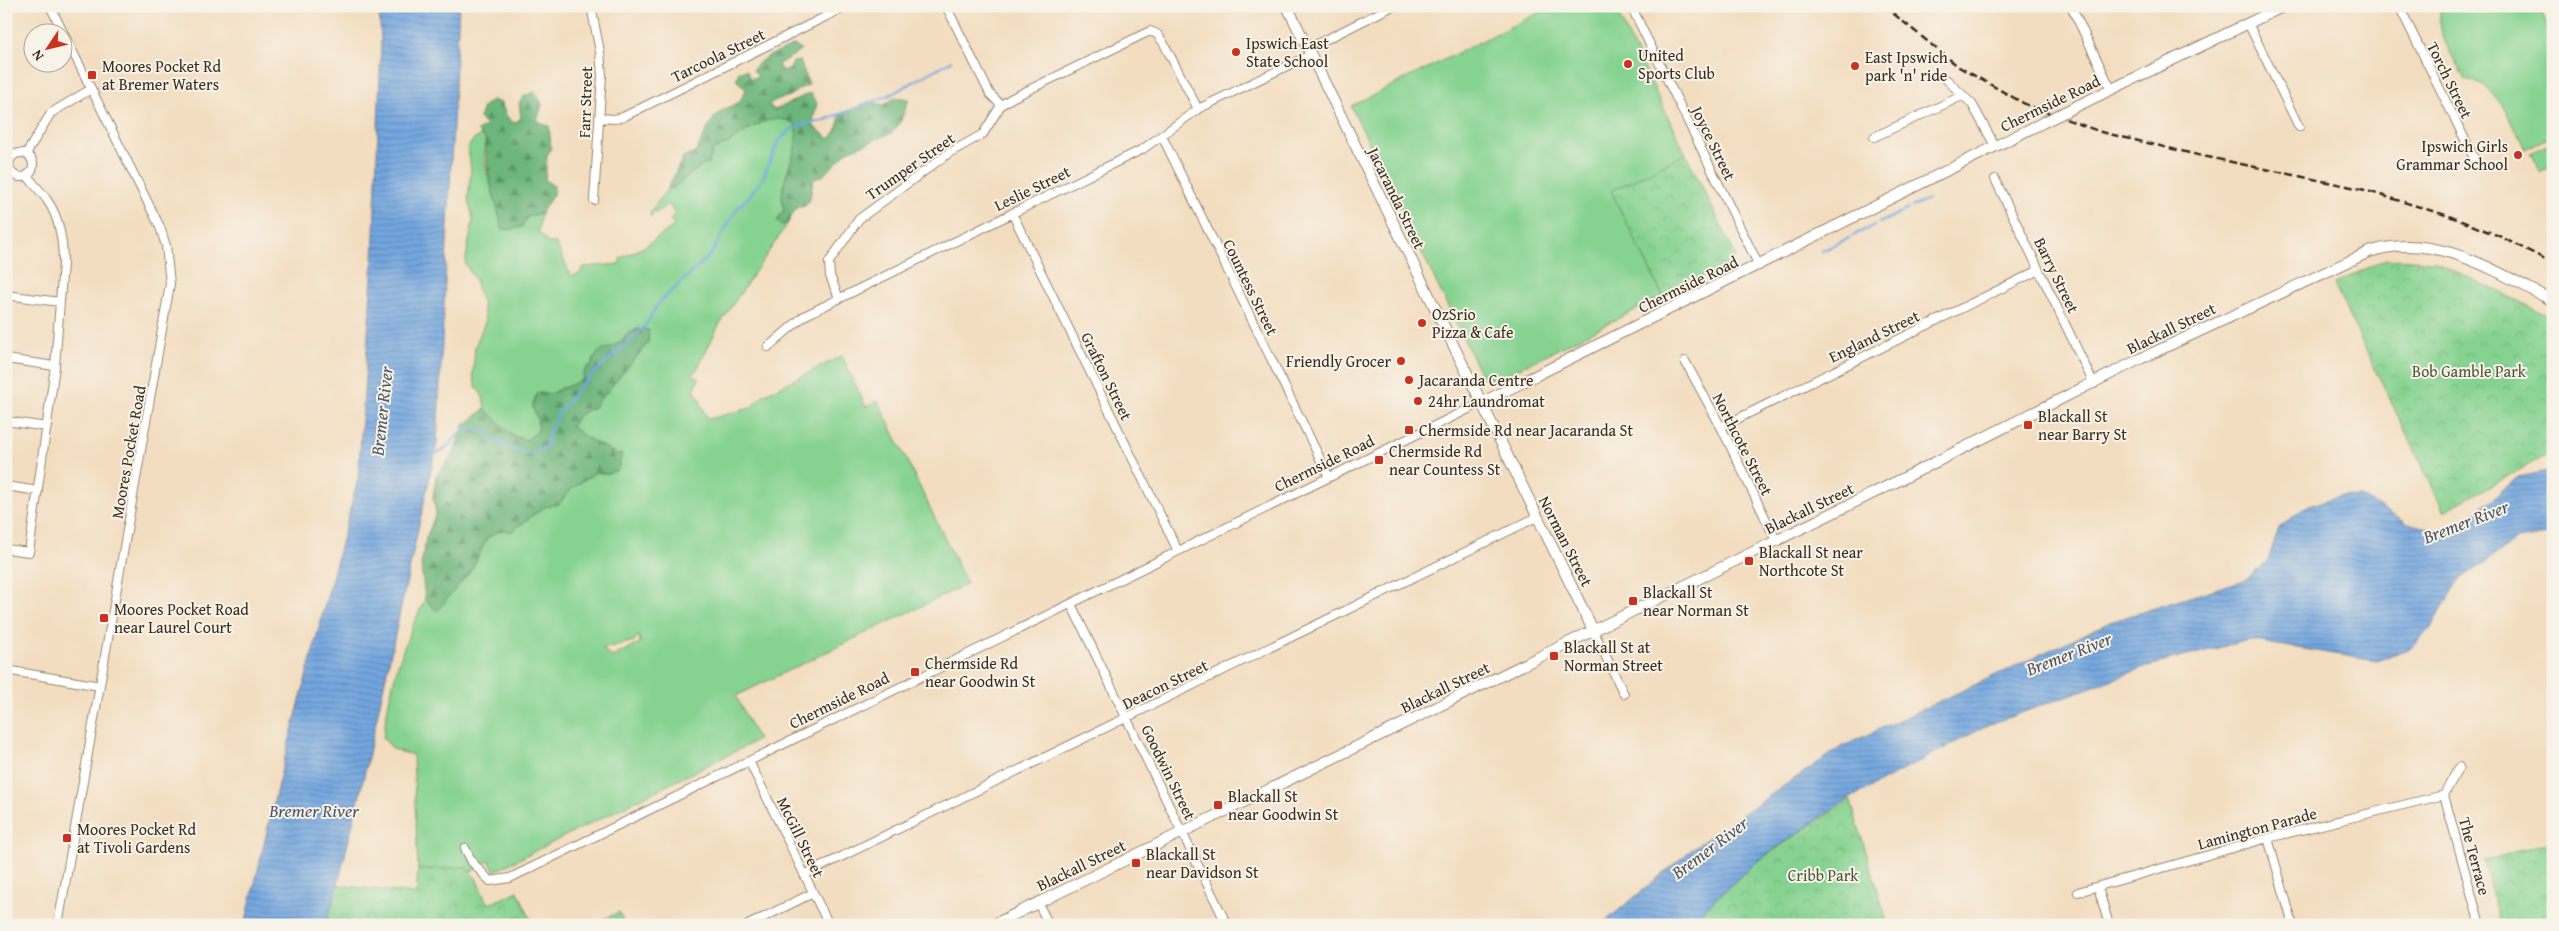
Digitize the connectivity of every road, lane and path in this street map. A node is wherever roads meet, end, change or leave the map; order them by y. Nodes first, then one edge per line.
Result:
1 (50, 6) edge
2 (591, 6) edge
3 (848, 6) edge
4 (946, 6) edge
5 (1286, 6) edge
6 (1393, 6) edge
7 (1631, 6) edge
8 (2071, 6) edge
9 (2399, 6) edge
10 (2278, 8) edge
11 (2248, 23) junction
12 (1309, 52) junction
13 (1947, 80) dead end
14 (91, 89) junction
15 (2111, 89) junction
16 (1962, 96) junction
17 (1001, 105) junction
18 (1198, 109) junction
19 (599, 118) junction
20 (2299, 127) dead end
21 (1162, 136) junction
22 (1874, 137) dead end
23 (1995, 146) junction
24 (6, 150) edge
25 (26, 154) junction
26 (12, 157) junction
27 (2478, 166) dead end
28 (9, 175) edge
29 (27, 175) junction
30 (1995, 178) dead end
31 (594, 200) dead end
32 (1012, 214) junction
33 (1759, 266) junction
34 (2039, 270) junction
35 (6, 295) edge
36 (840, 298) junction
37 (2553, 301) edge
38 (60, 302) junction
39 (768, 347) dead end
40 (6, 359) edge
41 (1685, 361) dead end
42 (55, 366) junction
43 (2094, 384) junction
44 (1481, 403) junction
45 (6, 421) edge
46 (47, 427) junction
47 (1721, 427) junction
48 (1329, 477) junction
49 (6, 486) edge
50 (38, 491) junction
51 (1536, 517) junction
52 (1776, 540) junction
53 (6, 548) edge
54 (1178, 551) junction
55 (1071, 604) junction
56 (1593, 630) junction
57 (6, 670) edge
58 (100, 686) junction
59 (1624, 694) dead end
60 (1127, 718) junction
61 (749, 762) junction
62 (2459, 767) dead end
63 (2444, 795) junction
64 (1182, 832) junction
65 (2268, 838) junction
66 (466, 848) dead end
67 (804, 875) junction
68 (2098, 887) junction
69 (2078, 892) dead end
70 (813, 893) junction
71 (1038, 903) junction
72 (58, 925) edge
73 (748, 925) edge
74 (829, 925) edge
75 (993, 925) edge
76 (1049, 925) edge
77 (1228, 925) edge
78 (2109, 925) edge
79 (2293, 925) edge
80 (2480, 925) edge

1 - 14 street, Moores Pocket Road
2 - 19 street, Farr Street
3 - 19 street, Tarcoola Street
4 - 17 street
5 - 12 street, Jacaranda Street
6 - 12 street, Leslie Street
7 - 33 street, Joyce Street
8 - 15 street
9 - 27 street, Torch Street
10 - 11 street, Chermside Road
11 - 15 street, Chermside Road
11 - 20 street
12 - 18 street, Leslie Street
12 - 44 street, Jacaranda Street
13 - 16 street
14 - 25 street
14 - 58 street, Moores Pocket Road
15 - 23 street, Chermside Road, bridge
16 - 22 street
16 - 23 street
17 - 18 street
17 - 36 street, Trumper Street
18 - 21 street, Leslie Street
19 - 31 street, Farr Street
21 - 32 street, Leslie Street
21 - 48 street, Countess Street
23 - 33 street, Chermside Road
24 - 26 street
25 - 26 street
25 - 29 street
26 - 28 street
28 - 29 street
29 - 38 street
30 - 34 street, Barry Street
32 - 36 street, Leslie Street
32 - 54 street, Grafton Street
33 - 44 street, Chermside Road
34 - 43 street, Barry Street
34 - 47 street, England Street
35 - 38 street
36 - 39 street, Leslie Street
37 - 43 street, Blackall Street
38 - 42 street
40 - 42 street
41 - 47 street, Northcote Street
42 - 46 street
43 - 52 street, Blackall Street
44 - 48 street, Chermside Road
44 - 51 street, Norman Street
45 - 46 street
46 - 50 street
47 - 52 street, Northcote Street
48 - 54 street, Chermside Road
49 - 50 street
50 - 53 street
51 - 56 street, Norman Street
51 - 60 street, Deacon Street
52 - 56 street, Blackall Street
54 - 55 street, Chermside Road
55 - 60 street, Goodwin Street
55 - 61 street, Chermside Road
56 - 59 street, Norman Street
56 - 64 street, Blackall Street
57 - 58 street
58 - 72 street, Moores Pocket Road
60 - 64 street, Goodwin Street
60 - 67 street, Deacon Street
61 - 66 street, Chermside Road
61 - 67 street, McGill Street
62 - 63 street
63 - 65 street, Lamington Parade
63 - 80 street, The Terrace
64 - 71 street, Blackall Street
64 - 77 street, Goodwin Street
65 - 68 street, Lamington Parade
65 - 79 street
67 - 70 street, McGill Street
68 - 69 street, Lamington Parade
68 - 78 street
70 - 73 street
70 - 74 street, McGill Street
71 - 75 street, Blackall Street
71 - 76 street

